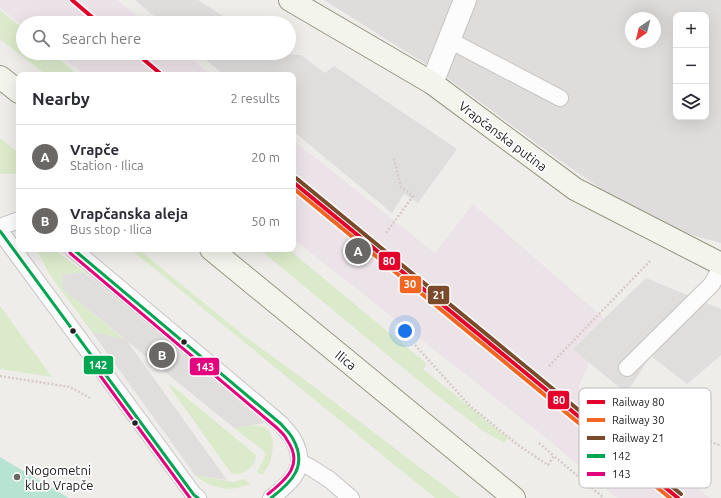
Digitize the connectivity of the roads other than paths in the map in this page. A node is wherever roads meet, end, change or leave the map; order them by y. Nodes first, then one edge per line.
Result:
1 (290, 0) edge
2 (465, 0) edge
3 (449, 40) junction
4 (0, 77) edge
5 (432, 83) junction
6 (16, 90) edge
7 (560, 98) dead end
8 (16, 221) edge
9 (0, 228) edge
10 (0, 231) edge
11 (76, 252) edge
12 (215, 252) edge
13 (721, 266) edge
14 (627, 368) dead end
15 (300, 462) junction
16 (198, 498) edge
17 (271, 498) edge
18 (352, 498) edge
19 (514, 498) edge

1 - 5 street, Vrapčanska putina
2 - 3 street
3 - 5 street
3 - 7 lane
4 - 6 street
5 - 13 street, Vrapčanska putina
8 - 9 lane
10 - 16 lane
11 - 15 lane
12 - 19 street, Ilica
13 - 14 lane
15 - 17 lane
15 - 18 lane

